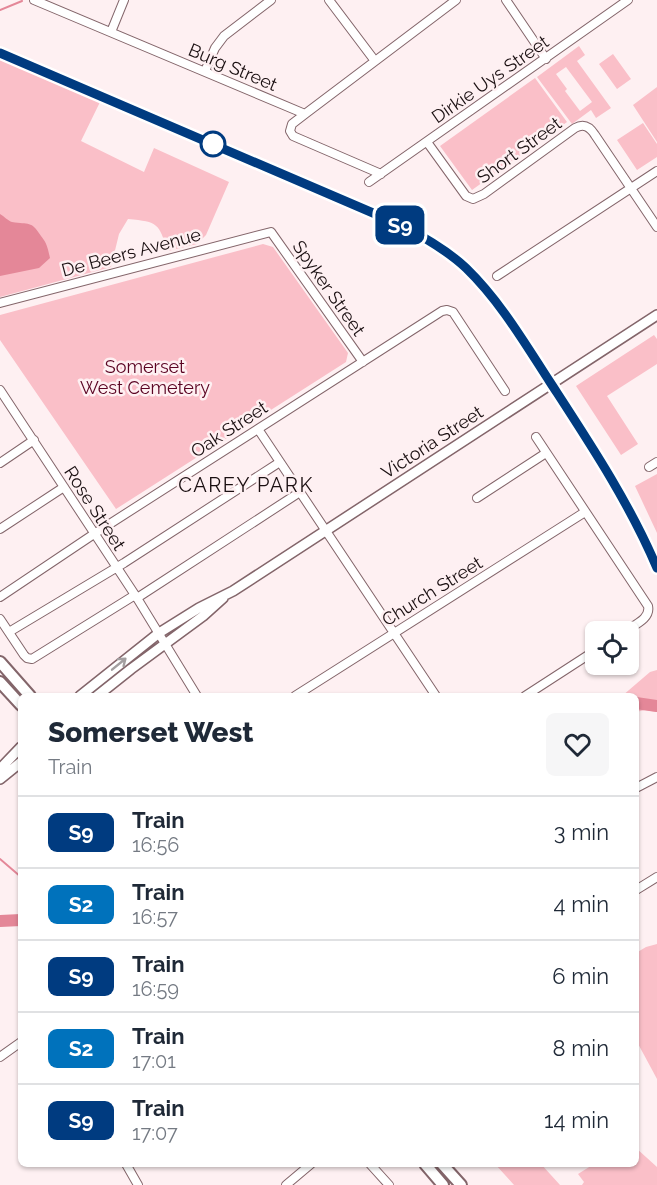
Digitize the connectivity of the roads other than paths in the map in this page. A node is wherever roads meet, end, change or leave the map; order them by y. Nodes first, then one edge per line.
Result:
1 (34, 0) edge
2 (124, 0) edge
3 (271, 0) edge
4 (329, 0) edge
5 (456, 0) edge
6 (506, 0) edge
7 (628, 0) edge
8 (111, 32) junction
9 (546, 59) junction
10 (375, 61) junction
11 (205, 71) junction
12 (305, 114) junction
13 (427, 142) junction
14 (657, 171) edge
15 (381, 174) junction
16 (369, 182) dead end
17 (631, 188) junction
18 (657, 227) edge
19 (270, 232) joint
20 (497, 276) dead end
21 (0, 303) edge
22 (657, 315) edge
23 (363, 362) junction
24 (0, 390) edge
25 (505, 391) dead end
26 (3, 400) edge
27 (258, 429) junction
28 (536, 437) dead end
29 (34, 440) junction
30 (546, 453) junction
31 (280, 462) junction
32 (657, 462) edge
33 (0, 463) edge
34 (649, 467) dead end
35 (64, 487) junction
36 (300, 492) junction
37 (477, 498) dead end
38 (585, 512) junction
39 (0, 529) edge
40 (325, 531) junction
41 (94, 534) junction
42 (116, 568) junction
43 (225, 596) junction
44 (0, 597) edge
45 (136, 597) junction
46 (0, 619) edge
47 (639, 622) edge
48 (9, 632) junction
49 (159, 633) junction
50 (395, 633) junction
51 (165, 643) junction
52 (585, 657) edge
53 (0, 662) edge
54 (0, 682) edge
55 (27, 693) edge
56 (84, 693) edge
57 (101, 693) edge
58 (195, 693) edge
59 (300, 693) edge
60 (434, 693) edge
61 (530, 693) edge
62 (18, 702) edge
63 (18, 750) edge
64 (18, 764) edge
65 (0, 770) edge
66 (657, 777) edge
67 (0, 779) edge
68 (639, 786) edge
69 (657, 877) edge
70 (639, 888) edge
71 (18, 1044) edge
72 (0, 1057) edge
73 (128, 1167) edge
74 (307, 1167) edge
75 (373, 1167) edge
76 (428, 1167) edge
77 (445, 1167) edge
78 (138, 1185) edge
79 (286, 1185) edge
80 (389, 1185) edge
81 (443, 1185) edge
82 (460, 1185) edge

1 - 8 street, Burg Street
2 - 8 street
3 - 11 street
4 - 10 street
5 - 10 street
6 - 9 street
7 - 9 street, Dirkie Uys Street
8 - 11 street, Burg Street
9 - 13 street, Dirkie Uys Street
10 - 12 street
11 - 12 street, Burg Street
12 - 15 street
13 - 15 street, Dirkie Uys Street
13 - 17 street, Short Street
14 - 17 street
15 - 16 street, Dirkie Uys Street
17 - 18 street
17 - 20 street
19 - 21 street, De Beers Avenue
19 - 23 street, Spyker Street
22 - 40 main road, Victoria Street
23 - 25 street, Oak Street
23 - 27 street, Oak Street
24 - 26 street, Rose Street
26 - 29 street, Rose Street
27 - 31 street
27 - 41 street, Oak Street
28 - 30 street
29 - 33 street
29 - 35 street, Rose Street
30 - 37 street
30 - 38 street
31 - 36 street
31 - 42 street
32 - 34 street
35 - 39 street
35 - 41 street, Rose Street
36 - 40 street
36 - 45 street
38 - 47 street
38 - 50 street, Church Street
40 - 43 main road, Victoria Street
40 - 50 street
41 - 42 street, Rose Street
41 - 44 street, Oak Street
42 - 45 street, Rose Street
42 - 48 street
43 - 49 main road, Victoria Street
43 - 51 main road, Victoria Street
45 - 48 street
45 - 49 street, Rose Street
46 - 48 street
49 - 51 street, Rose Street
56 -> 49 main road, Victoria Street
50 - 59 street, Church Street
50 - 60 street
51 - 57 main road, Victoria Street
51 - 58 street, Rose Street
52 - 61 street
53 - 55 highway
54 - 62 highway
63 - 65 main road
64 - 67 main road
66 - 68 street
69 - 70 street
71 - 72 street
73 - 78 street
74 - 79 street
75 - 80 street
76 - 81 highway
77 - 82 highway

